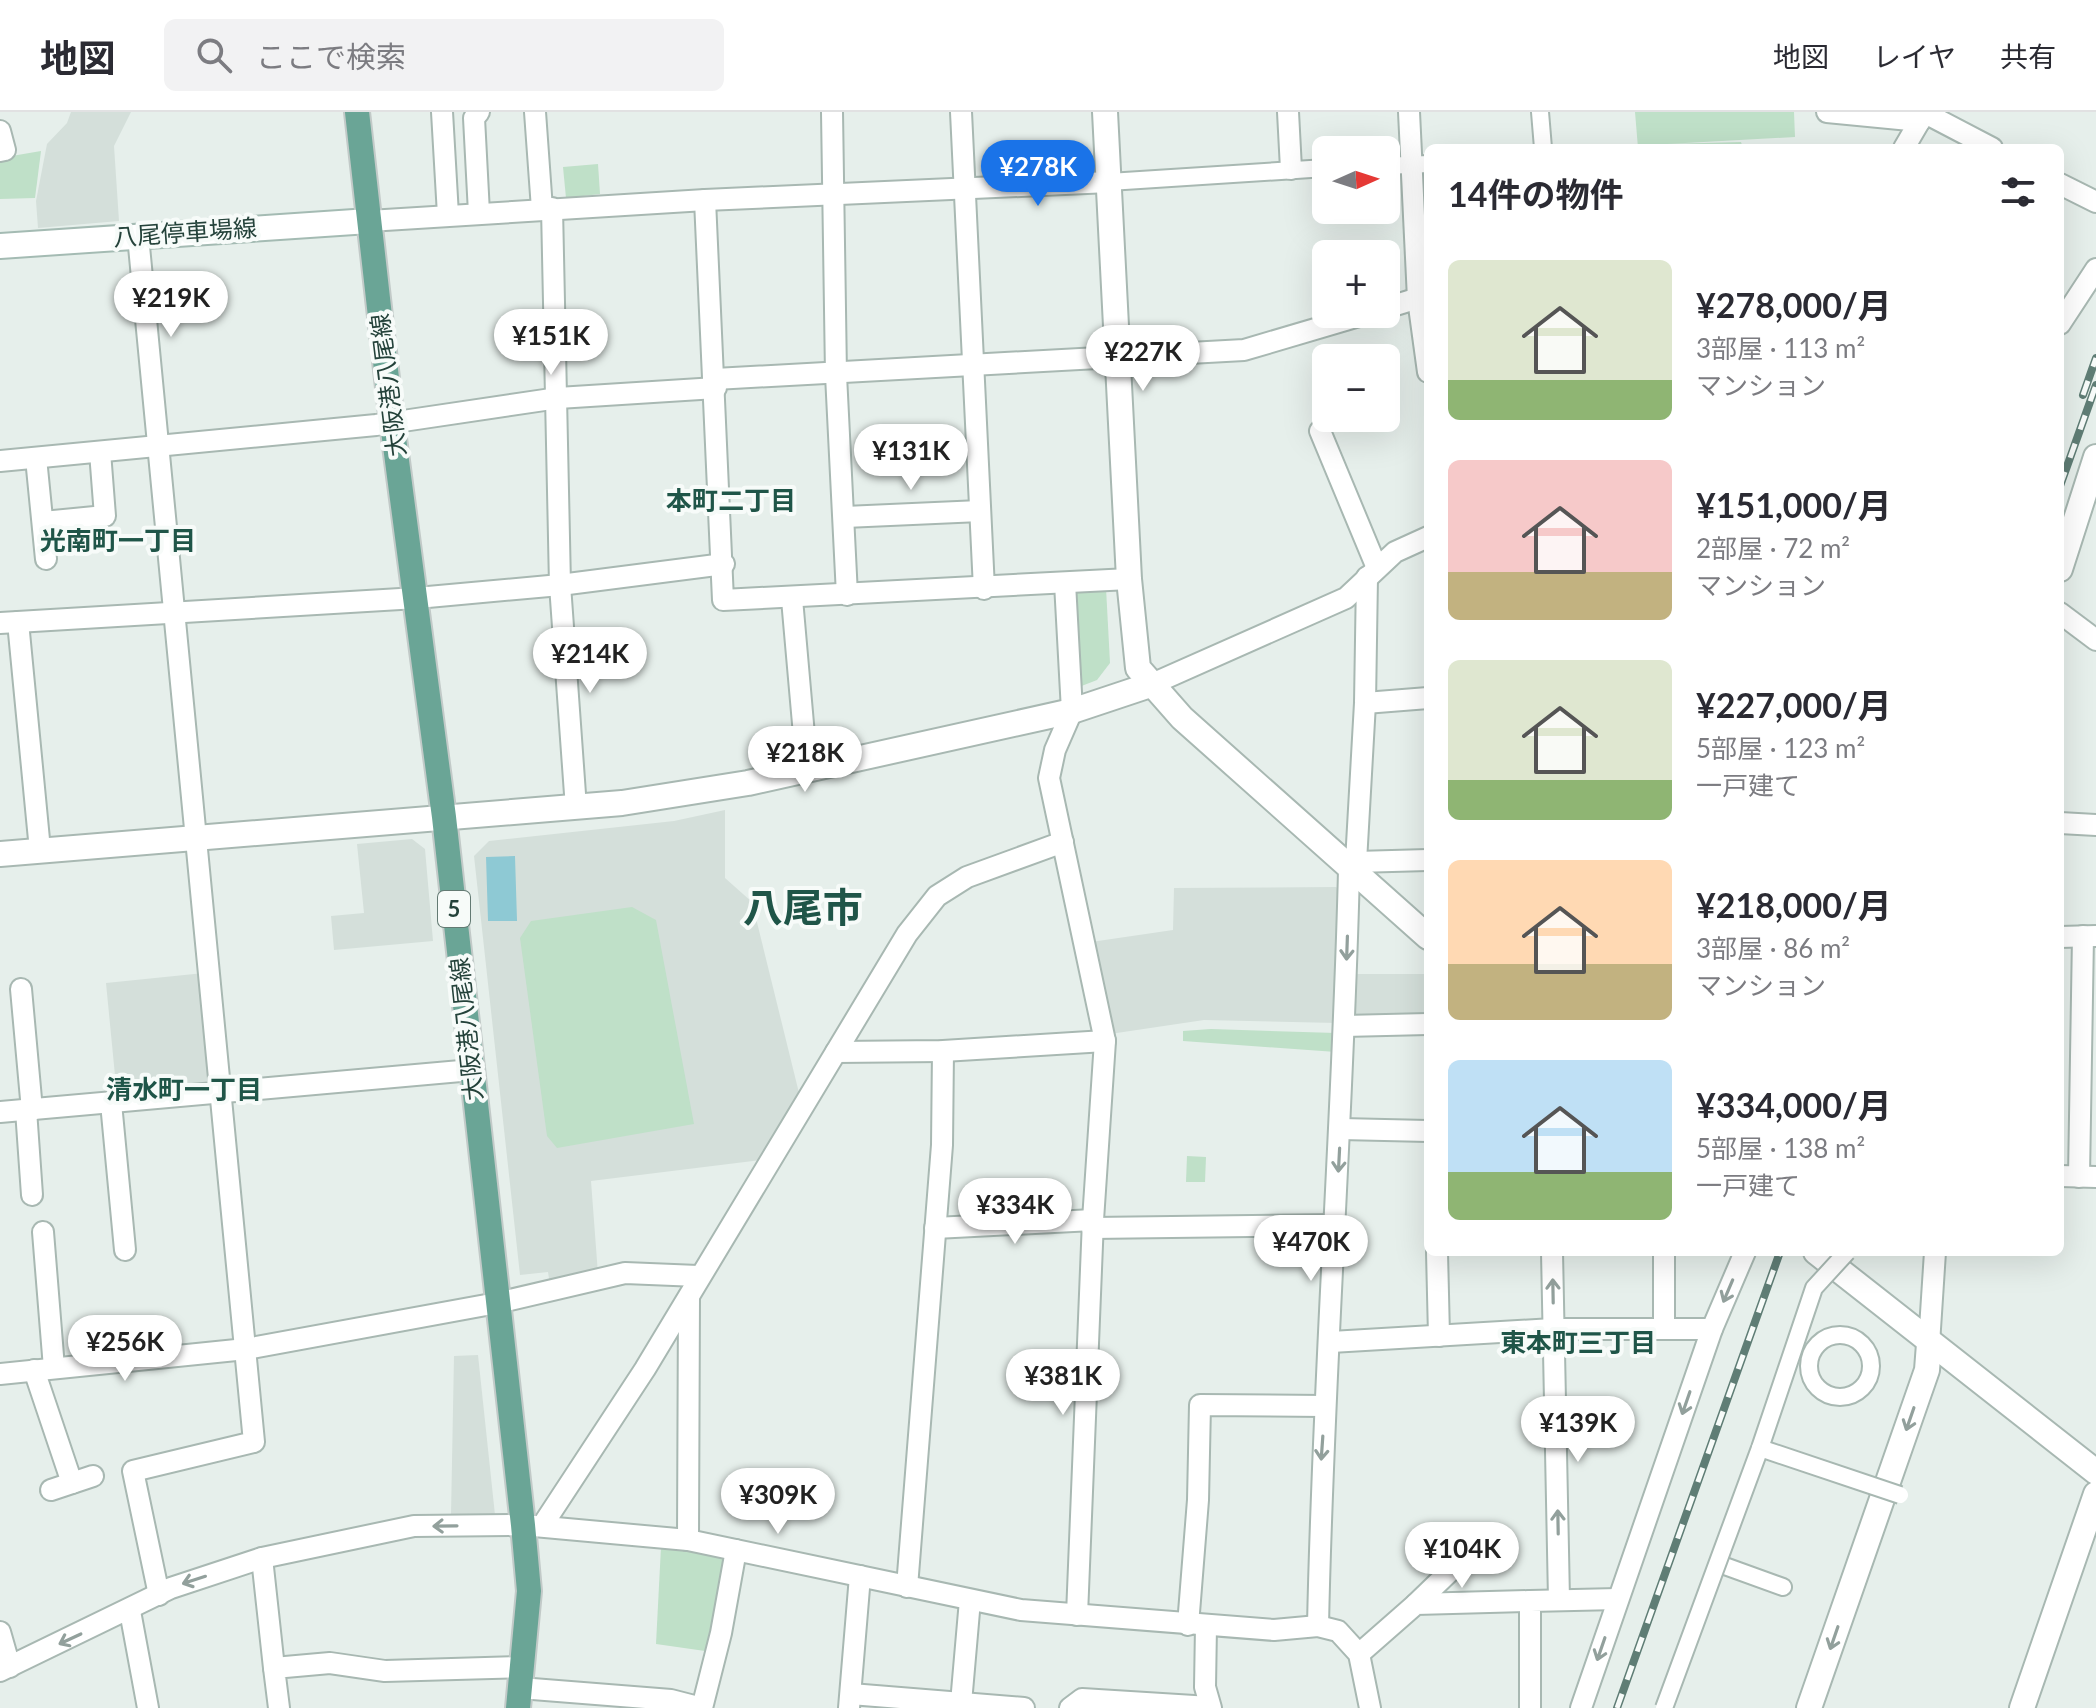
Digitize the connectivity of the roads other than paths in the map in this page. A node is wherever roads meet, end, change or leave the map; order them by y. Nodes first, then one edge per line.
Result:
1 (357, 112) edge
2 (442, 112) edge
3 (479, 112) edge
4 (535, 112) edge
5 (832, 112) edge
6 (961, 112) edge
7 (1105, 112) edge
8 (1288, 112) edge
9 (1409, 112) edge
10 (1540, 112) edge
11 (1827, 112) edge
12 (1924, 115) edge
13 (0, 131) edge
14 (1543, 144) edge
15 (1906, 144) edge
16 (1984, 144) edge
17 (0, 151) edge
18 (1420, 164) edge
19 (1400, 165) edge
20 (1312, 168) edge
21 (1291, 169) junction
22 (1109, 182) junction
23 (2064, 186) edge
24 (965, 189) junction
25 (835, 195) junction
26 (705, 200) junction
27 (2096, 202) edge
28 (547, 209) junction
29 (479, 213) junction
30 (448, 215) junction
31 (369, 221) junction
32 (138, 236) junction
33 (0, 246) edge
34 (2096, 269) edge
35 (1423, 297) edge
36 (1400, 304) edge
37 (2064, 318) edge
38 (1319, 328) edge
39 (1117, 360) junction
40 (972, 363) junction
41 (836, 375) junction
42 (716, 383) junction
43 (558, 398) junction
44 (392, 423) junction
45 (1320, 432) edge
46 (160, 447) junction
47 (100, 452) junction
48 (2096, 457) edge
49 (36, 458) junction
50 (0, 461) edge
51 (980, 511) junction
52 (845, 517) junction
53 (43, 522) junction
54 (1424, 539) edge
55 (2064, 557) edge
56 (46, 559) dead end
57 (724, 564) junction
58 (1372, 573) junction
59 (1129, 579) junction
60 (1065, 583) junction
61 (560, 585) junction
62 (984, 589) junction
63 (847, 595) junction
64 (417, 598) junction
65 (792, 599) junction
66 (173, 612) junction
67 (2064, 616) edge
68 (9, 622) edge
69 (2096, 640) edge
70 (1150, 685) junction
71 (1424, 698) edge
72 (1365, 703) junction
73 (1072, 711) junction
74 (807, 769) junction
75 (576, 808) junction
76 (444, 817) junction
77 (2064, 823) edge
78 (2096, 825) edge
79 (197, 837) junction
80 (1063, 842) junction
81 (40, 850) junction
82 (0, 854) edge
83 (1424, 860) edge
84 (1353, 866) junction
85 (1424, 933) edge
86 (2089, 936) edge
87 (2064, 937) edge
88 (21, 989) dead end
89 (1424, 1024) edge
90 (1344, 1026) junction
91 (1105, 1041) junction
92 (943, 1051) junction
93 (836, 1052) junction
94 (472, 1070) junction
95 (222, 1094) junction
96 (111, 1103) junction
97 (29, 1110) junction
98 (0, 1112) edge
99 (1341, 1129) junction
100 (1424, 1131) edge
101 (2078, 1177) edge
102 (32, 1195) dead end
103 (1092, 1224) junction
104 (1335, 1225) junction
105 (935, 1228) junction
106 (43, 1232) dead end
107 (125, 1250) dead end
108 (1437, 1256) edge
109 (1552, 1256) edge
110 (1664, 1256) edge
111 (1743, 1256) edge
112 (1822, 1256) edge
113 (1843, 1256) edge
114 (1935, 1256) edge
115 (698, 1276) junction
116 (689, 1297) junction
117 (497, 1303) junction
118 (1553, 1329) junction
119 (1664, 1329) junction
120 (1712, 1329) junction
121 (1439, 1336) junction
122 (1331, 1342) junction
123 (1929, 1344) junction
124 (246, 1349) junction
125 (44, 1369) junction
126 (0, 1374) edge
127 (1325, 1406) junction
128 (1757, 1445) junction
129 (2096, 1472) edge
130 (93, 1476) dead end
131 (72, 1483) junction
132 (51, 1490) dead end
133 (2096, 1494) edge
134 (1900, 1495) dead end
135 (533, 1526) junction
136 (688, 1540) junction
137 (1477, 1545) dead end
138 (736, 1550) junction
139 (262, 1558) junction
140 (1723, 1563) junction
141 (860, 1576) junction
142 (907, 1587) junction
143 (1783, 1587) dead end
144 (159, 1595) junction
145 (1618, 1599) junction
146 (970, 1600) junction
147 (1559, 1600) junction
148 (1530, 1601) junction
149 (1416, 1604) junction
150 (130, 1611) junction
151 (1077, 1615) junction
152 (1197, 1626) junction
153 (1318, 1626) junction
154 (0, 1632) edge
155 (1359, 1654) junction
156 (274, 1668) junction
157 (5, 1669) edge
158 (520, 1688) edge
159 (850, 1701) edge
160 (924, 1704) edge
161 (972, 1705) edge
162 (148, 1708) edge
163 (279, 1708) edge
164 (1024, 1708) edge
165 (1070, 1708) edge
166 (1210, 1708) edge
167 (1370, 1708) edge
168 (1530, 1708) edge
169 (1581, 1708) edge
170 (1664, 1708) edge
171 (1809, 1708) edge
172 (2022, 1708) edge

1 - 31 main road, 大阪港八尾線 / 5
2 - 30 street
3 - 29 street
4 - 28 street
5 - 25 street
6 - 24 street
7 - 22 street
8 - 21 street
9 - 18 street
10 - 14 street
11 - 12 street
12 - 15 street
12 - 16 street
13 - 17 street
18 - 19 street
18 - 35 street
20 - 21 street
21 - 22 street
22 - 24 street
22 - 39 street
23 - 27 street
24 - 25 street
24 - 40 street
25 - 26 street
25 - 41 street
26 - 28 street
26 - 42 street
28 - 29 street
28 - 43 street
29 - 30 street
30 - 31 street
31 - 32 street, 八尾停車場線
31 - 44 main road, 大阪港八尾線 / 5
32 - 33 street, 八尾停車場線
32 - 46 street
34 - 37 street
35 - 36 street
38 - 39 street
39 - 40 street
39 - 59 street
40 - 41 street
40 - 51 street
41 - 42 street
41 - 52 street
42 - 43 street
42 - 57 street
43 - 44 street
43 - 61 street
44 - 46 street
44 - 64 main road, 大阪港八尾線 / 5
45 - 58 street
46 - 47 street
46 - 66 street
47 - 49 street
47 - 53 street
48 - 55 street
49 - 50 street
49 - 53 street
51 - 52 street
51 - 62 street
52 - 63 street
53 - 56 street
54 - 58 street
57 - 61 street
57 - 65 street
58 - 70 street
58 - 72 street
59 - 60 street
59 - 70 street
60 - 62 street
60 - 73 street
61 - 64 street
61 - 75 street
62 - 63 street
63 - 65 street
64 - 66 street
64 - 76 main road, 大阪港八尾線 / 5
65 - 74 street
66 - 68 street
66 - 79 street
67 - 69 street
68 - 81 street
70 - 73 street
70 - 84 street
71 - 72 street
72 - 84 street
73 - 74 street
73 - 80 street
74 - 75 street
75 - 76 street
76 - 79 street
76 - 94 main road, 大阪港八尾線 / 5
77 - 78 street
79 - 81 street
79 - 95 street
80 - 91 street
80 - 93 street
81 - 82 street
83 - 84 street
84 - 85 street
84 -> 90 street
86 - 87 street
86 - 101 street
88 - 97 street
89 - 90 street
90 - 99 street
91 - 92 street
91 - 103 street
92 - 93 street
92 - 105 street
93 - 115 street
94 - 95 street
94 - 117 main road, 大阪港八尾線 / 5
95 - 96 street
95 - 124 street
96 - 97 street
96 - 107 street
97 - 98 street
97 - 102 street
99 - 100 street
99 -> 104 street
103 - 104 street
103 - 105 street
103 - 151 street
104 - 122 street
105 - 142 street
106 - 125 street
108 - 121 street
118 -> 109 street
110 - 119 street
111 -> 120 street
112 - 123 street
113 - 128 street, bridge
114 - 123 street
115 - 116 street
115 - 117 street
116 - 135 street
116 - 136 street
117 - 124 street
117 - 135 main road, 大阪港八尾線 / 5
118 - 119 street
118 - 121 street
147 -> 118 street
119 - 120 street
120 -> 145 street
121 - 122 street
122 - 127 street
123 - 129 street
123 -> 171 street
124 - 125 street
124 - 144 street
125 - 126 street
125 - 131 street
127 - 152 street
127 -> 153 street
128 - 134 street, bridge
128 - 140 street, bridge
130 - 131 street
131 - 132 street
133 - 172 street
135 - 136 street
135 -> 139 street
135 - 158 main road, 大阪港八尾線 / 5
136 - 138 street
137 - 149 street
138 - 141 street
138 - 158 street
139 -> 144 street
139 - 156 street
140 - 143 street
140 - 170 street, bridge
141 - 142 street
141 - 159 street
142 - 146 street
144 - 150 street
145 - 147 street
145 -> 169 street
146 - 151 street
146 - 161 street
147 - 148 street
148 - 149 street
148 - 168 street
149 - 155 street
150 -> 157 street
150 - 162 street
151 - 152 street
152 - 153 street
152 - 166 street
153 - 155 street
154 - 157 street
155 - 167 street
156 - 158 street
156 - 163 street
159 - 160 street
160 - 161 street
161 - 164 street
165 - 166 street

